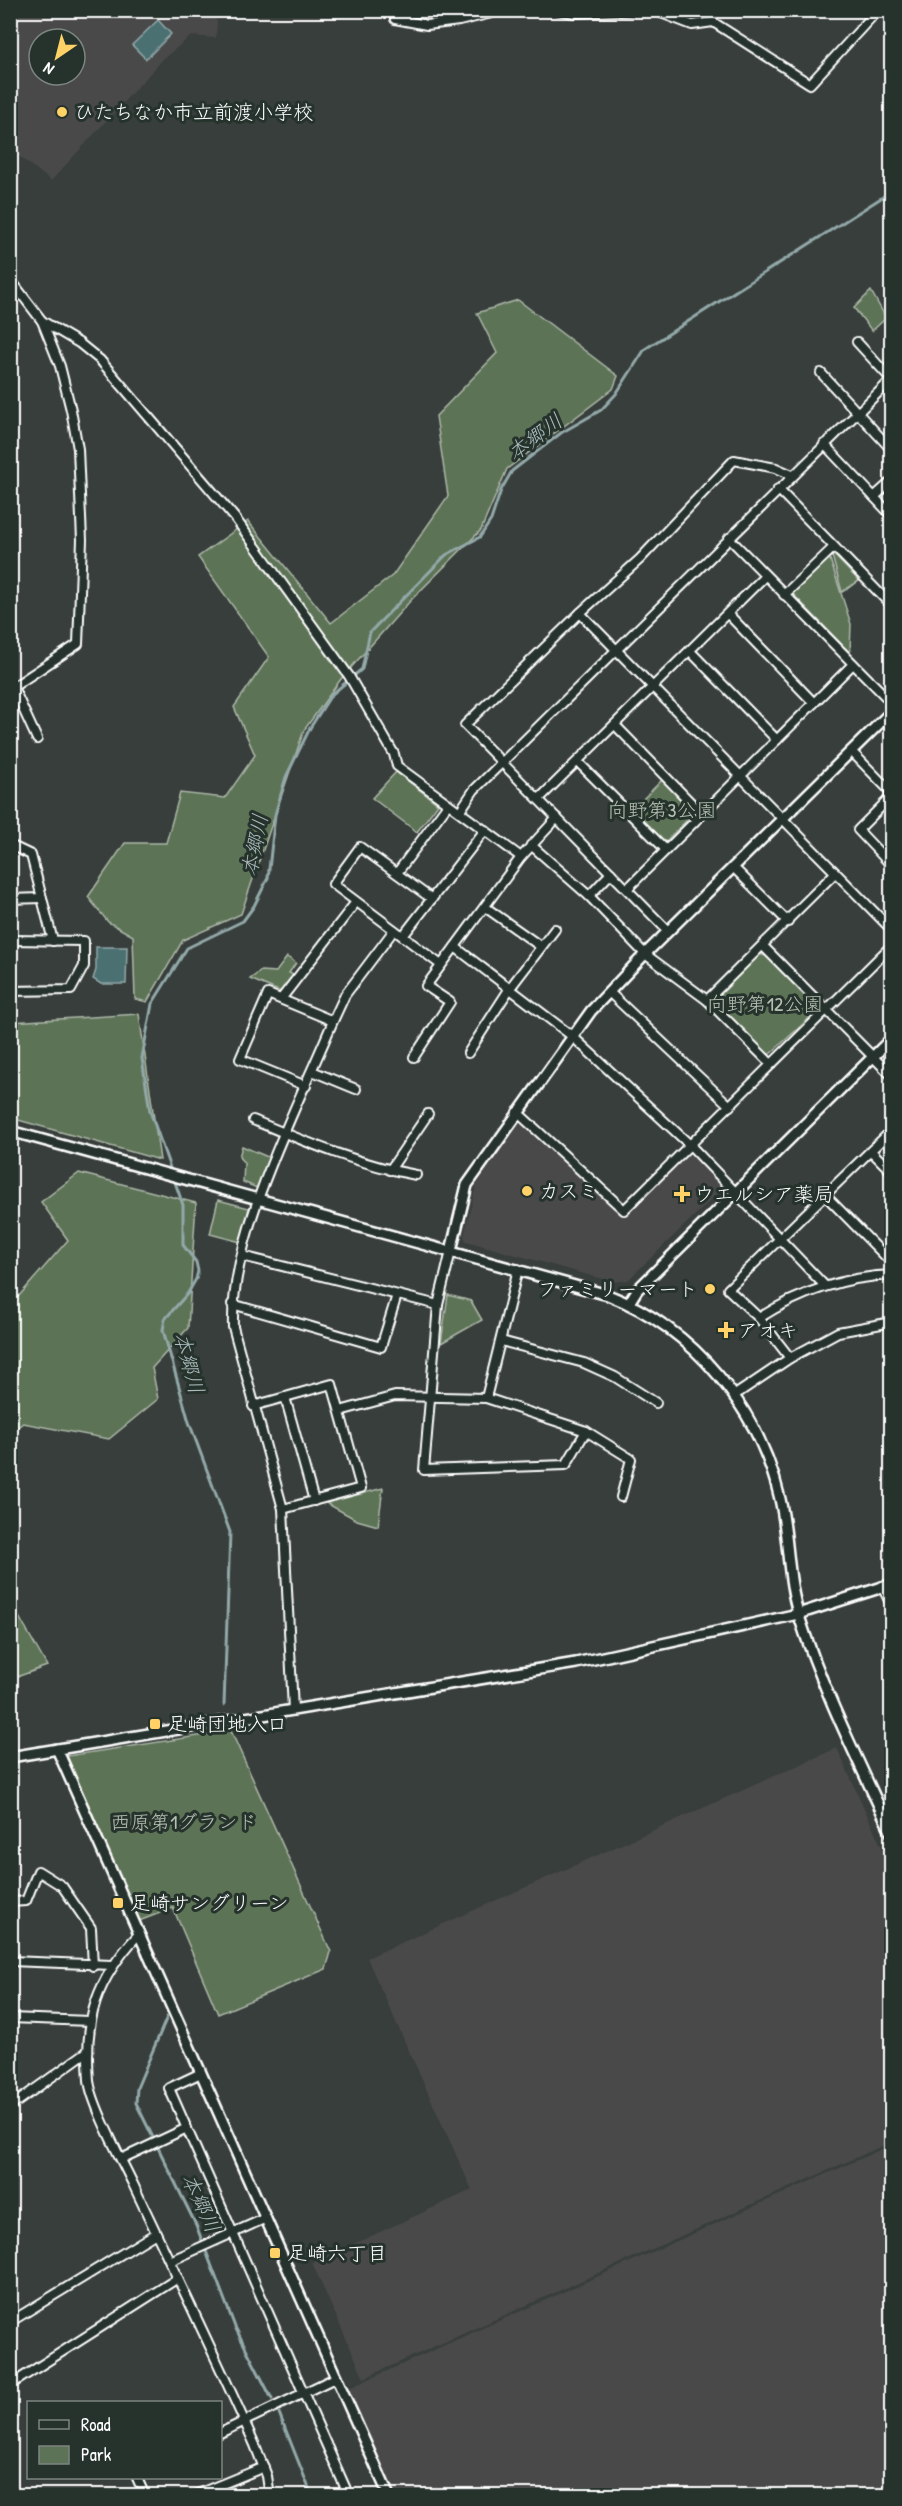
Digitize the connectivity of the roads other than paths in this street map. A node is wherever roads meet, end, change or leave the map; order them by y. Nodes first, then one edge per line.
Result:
1 (399, 10) edge
2 (504, 10) edge
3 (558, 10) edge
4 (643, 10) edge
5 (653, 10) edge
6 (878, 10) edge
7 (10, 279) edge
8 (42, 321) junction
9 (857, 342) dead end
10 (821, 373) dead end
11 (891, 380) edge
12 (857, 412) junction
13 (824, 444) junction
14 (891, 450) edge
15 (792, 475) junction
16 (891, 481) edge
17 (778, 489) junction
18 (874, 497) junction
19 (891, 516) edge
20 (729, 538) junction
21 (834, 547) junction
22 (765, 576) junction
23 (784, 595) junction
24 (891, 606) edge
25 (579, 613) junction
26 (728, 614) junction
27 (616, 651) junction
28 (690, 651) junction
29 (853, 664) junction
30 (12, 688) edge
31 (652, 688) junction
32 (814, 702) junction
33 (891, 703) edge
34 (891, 711) edge
35 (615, 725) junction
36 (37, 739) dead end
37 (777, 740) junction
38 (851, 752) junction
39 (578, 762) junction
40 (502, 763) junction
41 (739, 777) junction
42 (891, 794) edge
43 (539, 799) junction
44 (448, 804) junction
45 (460, 811) junction
46 (702, 814) junction
47 (557, 818) junction
48 (782, 819) junction
49 (485, 830) junction
50 (10, 845) edge
51 (531, 845) junction
52 (666, 850) junction
53 (521, 857) junction
54 (891, 866) edge
55 (733, 867) junction
56 (397, 873) junction
57 (611, 873) junction
58 (835, 873) junction
59 (627, 889) junction
60 (589, 896) junction
61 (42, 898) junction
62 (10, 899) edge
63 (432, 899) junction
64 (356, 902) junction
65 (485, 907) junction
66 (788, 922) junction
67 (555, 929) dead end
68 (394, 930) junction
69 (891, 930) edge
70 (668, 931) junction
71 (403, 936) junction
72 (10, 940) edge
73 (52, 941) junction
74 (891, 945) edge
75 (540, 946) junction
76 (764, 946) junction
77 (455, 947) junction
78 (645, 954) junction
79 (441, 965) junction
80 (510, 988) junction
81 (10, 991) edge
82 (609, 992) junction
83 (281, 999) junction
84 (707, 1000) junction
85 (827, 1011) junction
86 (333, 1021) junction
87 (572, 1036) junction
88 (891, 1038) edge
89 (468, 1053) dead end
90 (414, 1057) dead end
91 (873, 1057) junction
92 (771, 1064) junction
93 (312, 1071) junction
94 (891, 1076) edge
95 (306, 1086) junction
96 (356, 1089) dead end
97 (730, 1106) junction
98 (517, 1112) junction
99 (428, 1114) dead end
100 (253, 1120) dead end
101 (891, 1130) edge
102 (10, 1131) edge
103 (285, 1133) junction
104 (690, 1145) junction
105 (871, 1151) junction
106 (390, 1170) junction
107 (891, 1172) edge
108 (416, 1175) dead end
109 (735, 1192) junction
110 (825, 1195) junction
111 (258, 1199) junction
112 (780, 1239) junction
113 (450, 1251) junction
114 (242, 1256) junction
115 (891, 1263) edge
116 (518, 1269) junction
117 (891, 1275) edge
118 (824, 1285) junction
119 (398, 1295) junction
120 (629, 1303) junction
121 (232, 1304) junction
122 (438, 1305) junction
123 (759, 1318) junction
124 (891, 1322) edge
125 (501, 1341) junction
126 (790, 1358) junction
127 (735, 1395) junction
128 (285, 1397) junction
129 (430, 1398) junction
130 (486, 1398) junction
131 (656, 1403) dead end
132 (253, 1406) junction
133 (340, 1411) junction
134 (586, 1431) junction
135 (621, 1497) dead end
136 (314, 1501) junction
137 (283, 1509) junction
138 (887, 1585) edge
139 (891, 1607) edge
140 (798, 1614) junction
141 (293, 1710) junction
142 (57, 1749) junction
143 (10, 1757) edge
144 (891, 1834) edge
145 (10, 1902) edge
146 (138, 1935) junction
147 (10, 1961) edge
148 (112, 1965) junction
149 (93, 1966) junction
150 (10, 2018) edge
151 (90, 2021) junction
152 (88, 2051) junction
153 (201, 2073) junction
154 (10, 2107) edge
155 (187, 2128) junction
156 (122, 2159) junction
157 (266, 2218) junction
158 (156, 2233) junction
159 (233, 2233) junction
160 (170, 2261) junction
161 (178, 2278) junction
162 (10, 2322) edge
163 (337, 2377) junction
164 (10, 2385) edge
165 (305, 2393) junction
166 (245, 2422) junction
167 (222, 2432) edge
168 (264, 2467) junction
169 (137, 2479) edge
170 (145, 2496) edge
171 (193, 2496) edge
172 (270, 2496) edge
173 (349, 2496) edge
174 (389, 2496) edge

1 - 2 street
3 - 4 street
5 - 6 street
7 - 8 street
8 - 30 street
8 - 44 street
9 - 11 street
10 - 12 street
11 - 12 street
12 - 13 street
12 - 14 street
13 - 15 street
13 - 18 street
15 - 17 street
15 - 25 street
16 - 18 street
17 - 20 street
17 - 21 street
18 - 19 street
20 - 22 street
20 - 27 street
21 - 23 street
21 - 24 street
22 - 23 street
22 - 26 street
23 - 29 street
25 - 27 street
25 - 40 street
26 - 28 street
26 - 32 street
27 - 31 street
27 - 40 street
28 - 31 street
28 - 37 street
29 - 32 street
29 - 33 street
30 - 36 street
31 - 35 street
31 - 41 street
32 - 37 street
34 - 38 street
35 - 39 street
35 - 46 street
37 - 41 street
38 - 42 street
38 - 48 street
39 - 43 street
39 - 52 street
40 - 43 street
40 - 45 street
41 - 46 street
41 - 48 street
42 - 54 street
43 - 47 street
44 - 45 street
44 - 56 street
45 - 49 street
46 - 52 street
47 - 51 street
47 - 57 street
48 - 55 street
48 - 58 street
49 - 53 street
49 - 63 street
50 - 61 street
51 - 53 street
51 - 60 street
52 - 59 street
53 - 65 street
55 - 66 street
55 - 70 street
56 - 63 street
56 - 64 street
57 - 59 street
57 - 60 street
58 - 66 street
58 - 69 street
59 - 70 street
60 - 78 street
61 - 62 street
61 - 73 street
63 - 71 street
64 - 68 street
64 - 83 street
65 - 75 street
65 - 77 street
66 - 76 street
67 - 75 street
68 - 71 street
68 - 86 street
70 - 78 street
71 - 79 street
72 - 73 street
73 - 81 street
74 - 85 street
75 - 80 street
76 - 84 street
76 - 85 street
77 - 79 street
77 - 80 street
78 - 82 street
78 - 84 street
79 - 90 street
80 - 87 street
80 - 89 street
82 - 87 street
82 - 97 street
83 - 86 street
83 - 95 street
84 - 92 street
85 - 91 street
85 - 92 street
86 - 93 street
87 - 98 street
87 - 104 street
88 - 91 street
91 - 94 street
91 - 109 street
92 - 97 street
93 - 95 street
93 - 96 street
95 - 103 street
97 - 104 street
98 - 104 street
98 - 113 street
99 - 106 street
100 - 103 street
101 - 105 street
102 - 111 street
103 - 106 street
103 - 111 street
104 - 109 street
105 - 107 street
105 - 110 street
106 - 108 street
109 - 112 street
109 - 120 street
110 - 112 street
110 - 115 street
111 - 113 street
111 - 114 street
112 - 118 street
112 - 123 street
113 - 116 street
113 - 122 street
114 - 119 street
114 - 121 street
116 - 120 street
116 - 125 street
117 - 118 street
118 - 123 street
119 - 121 street
119 - 122 street
120 - 127 street
121 - 132 street
122 - 129 street
123 - 126 street
124 - 126 street
125 - 130 street
125 - 131 street
126 - 127 street
127 - 140 street
128 - 132 street
128 - 133 street
128 - 136 street
129 - 130 street
129 - 133 street
129 - 134 street
130 - 134 street
132 - 137 street
133 - 136 street
134 - 135 street
136 - 137 street
137 - 141 street
138 - 139 street
138 - 140 street
140 - 141 street
140 - 144 street
141 - 142 street
142 - 143 street
142 - 146 street
145 - 149 street
146 - 148 street
146 - 153 street
147 - 149 street
148 - 149 street
148 - 151 street
150 - 151 street
151 - 152 street
152 - 154 street
152 - 156 street
153 - 155 street
153 - 157 street
155 - 156 street
155 - 159 street
156 - 158 street
157 - 159 street
157 - 163 street
158 - 160 street
158 - 162 street
159 - 160 street
159 - 165 street
160 - 161 street
161 - 164 street
161 - 166 street
163 - 165 street
163 - 174 street
165 - 166 street
165 - 173 street
166 - 167 street
166 - 168 street
168 - 171 street
168 - 172 street
169 - 170 street

